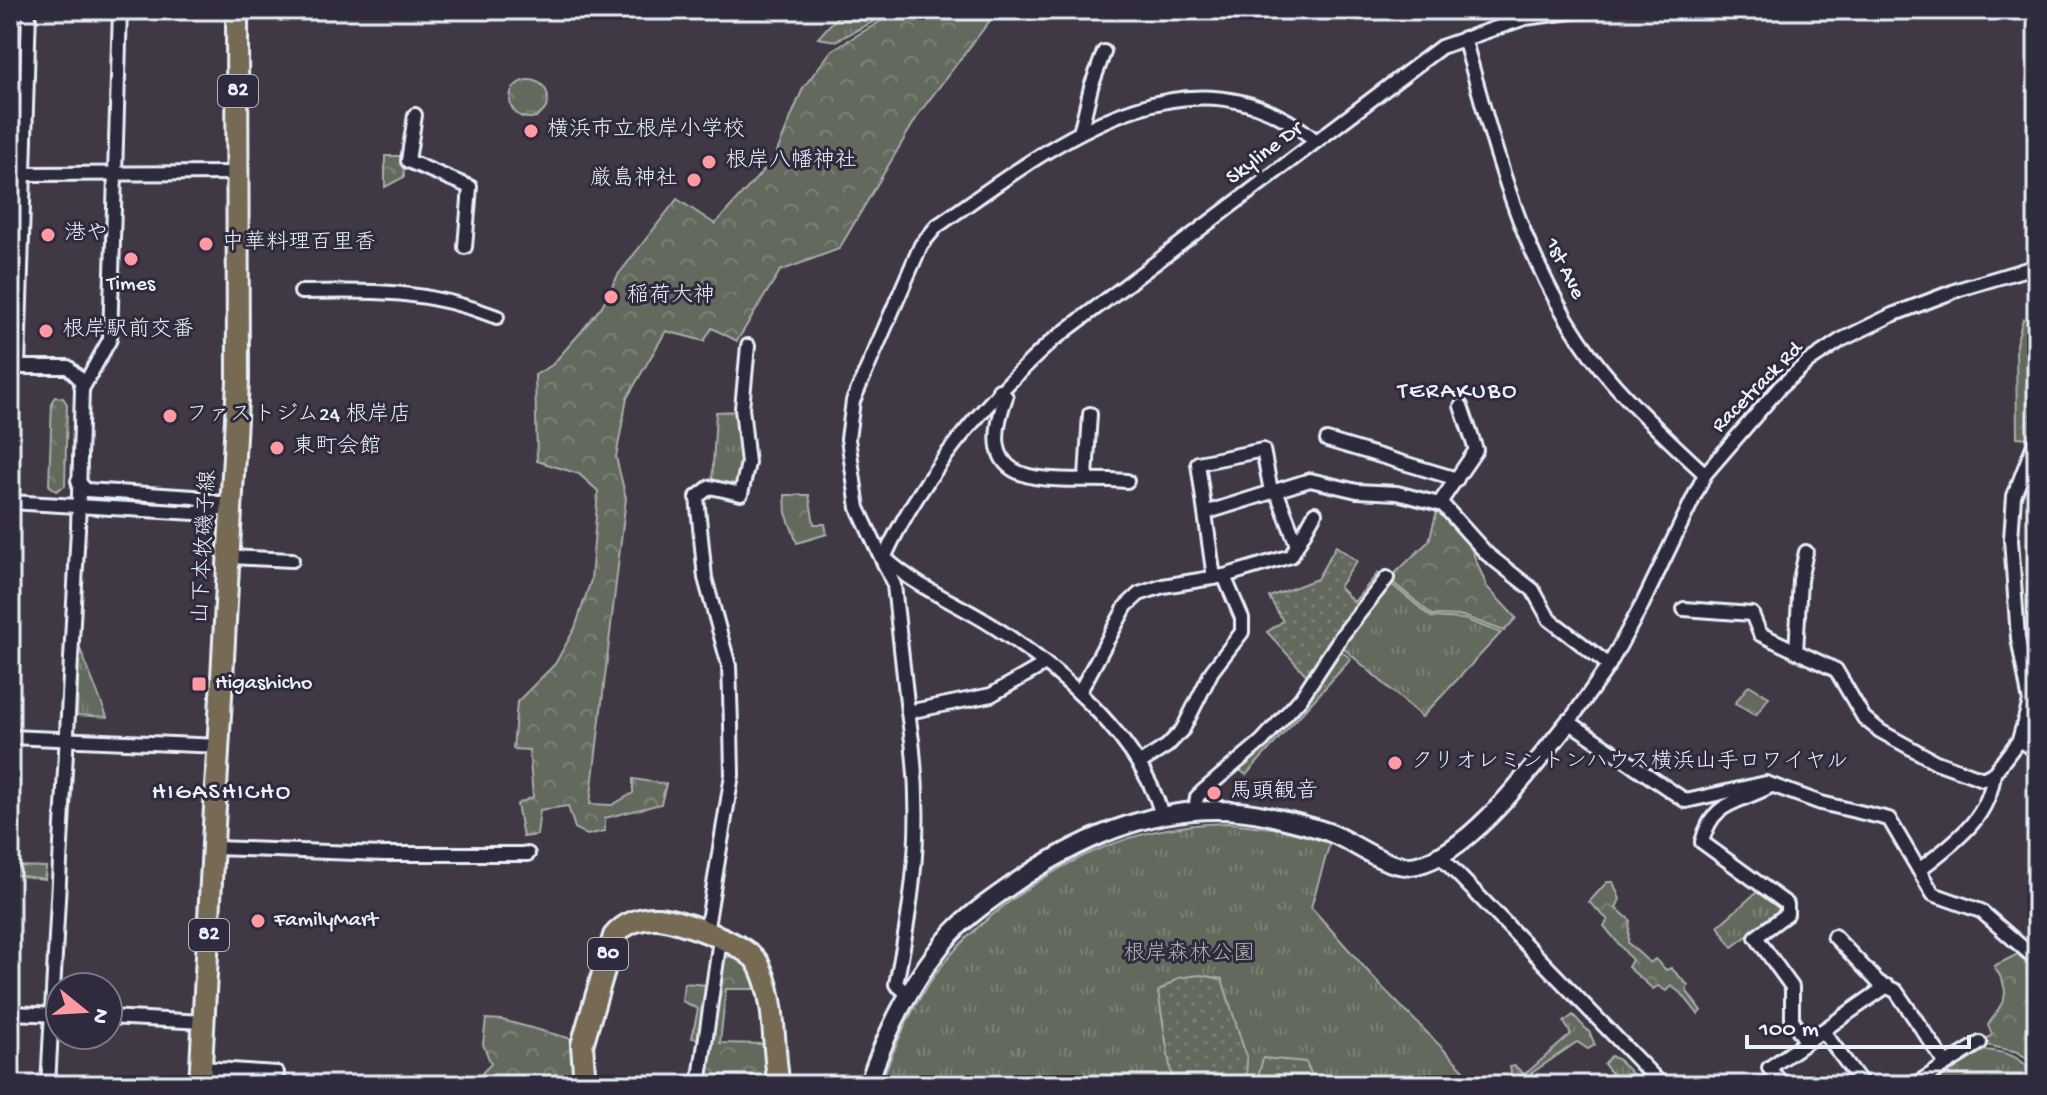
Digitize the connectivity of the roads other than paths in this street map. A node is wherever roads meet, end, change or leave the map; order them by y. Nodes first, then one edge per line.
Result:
1 (29, 10) edge
2 (120, 10) edge
3 (237, 10) edge
4 (1586, 10) edge
5 (1464, 38) junction
6 (1104, 52) dead end
7 (415, 115) dead end
8 (1081, 129) junction
9 (1315, 140) junction
10 (115, 172) junction
11 (239, 173) junction
12 (24, 174) junction
13 (465, 247) dead end
14 (2037, 266) edge
15 (301, 292) dead end
16 (497, 317) dead end
17 (748, 346) dead end
18 (14, 366) edge
19 (82, 389) junction
20 (999, 390) junction
21 (1461, 406) dead end
22 (1090, 414) dead end
23 (1327, 440) dead end
24 (2034, 444) dead end
25 (1705, 474) junction
26 (1086, 477) junction
27 (1457, 479) junction
28 (78, 481) junction
29 (1127, 481) dead end
30 (1273, 490) junction
31 (10, 502) edge
32 (1439, 504) junction
33 (77, 506) junction
34 (231, 507) junction
35 (1205, 513) junction
36 (1315, 513) dead end
37 (1297, 545) junction
38 (1806, 552) dead end
39 (230, 557) junction
40 (884, 558) junction
41 (292, 560) dead end
42 (1219, 577) junction
43 (1387, 578) dead end
44 (1684, 609) dead end
45 (1796, 652) junction
46 (1045, 664) junction
47 (1609, 665) junction
48 (1079, 693) junction
49 (908, 712) junction
50 (1569, 722) junction
51 (10, 737) edge
52 (65, 740) junction
53 (2019, 740) junction
54 (220, 746) junction
55 (2037, 752) edge
56 (1140, 763) junction
57 (1994, 773) junction
58 (1772, 785) junction
59 (1195, 811) junction
60 (1162, 815) junction
61 (215, 848) junction
62 (528, 854) dead end
63 (1438, 854) junction
64 (1919, 870) junction
65 (713, 936) junction
66 (1834, 936) dead end
67 (2037, 960) edge
68 (57, 971) edge
69 (1887, 986) junction
70 (908, 994) junction
71 (10, 1013) edge
72 (44, 1015) edge
73 (124, 1018) edge
74 (204, 1022) junction
75 (1823, 1031) junction
76 (1806, 1042) junction
77 (1980, 1043) dead end
78 (51, 1051) edge
79 (1946, 1064) junction
80 (277, 1073) dead end
81 (201, 1076) edge
82 (48, 1085) edge
83 (585, 1085) edge
84 (699, 1085) edge
85 (779, 1085) edge
86 (868, 1085) edge
87 (1662, 1085) edge
88 (1783, 1085) edge
89 (1863, 1085) edge
90 (1914, 1085) edge

1 - 12 street
2 - 10 street
3 - 11 main road, 山下本牧磯子線 / 82
4 - 5 street, Skyline Dr
5 - 9 street, Skyline Dr
5 - 25 street, 1st Ave
6 - 8 street
7 - 13 street
8 - 9 street
8 - 40 street
9 - 20 street, Skyline Dr
10 - 11 street
10 - 12 street
10 - 19 street
11 - 34 main road, 山下本牧磯子線 / 82
12 - 18 street
14 - 25 street, Racetrack Rd
15 - 16 street
17 - 65 street
18 - 19 street
19 - 28 street
20 - 26 street
20 - 40 street, Skyline Dr
21 - 27 street
22 - 26 street
23 - 27 street
24 - 53 street
25 - 47 street, Racetrack Rd
26 - 29 street
27 - 32 street
28 - 33 street
28 - 34 street
30 - 32 street
30 - 35 street
30 - 35 street
30 - 37 street
31 - 33 street
32 - 47 street
33 - 34 street
33 - 52 street
34 - 39 main road, 山下本牧磯子線 / 82
35 - 42 street
36 - 37 street
37 - 42 street
38 - 45 street
39 - 41 street
39 - 54 main road, 山下本牧磯子線 / 82
40 - 46 street
40 - 49 street
42 - 48 street
42 - 56 street
43 - 59 street
44 - 45 street
45 - 57 street
46 - 48 street
46 - 49 street
47 - 50 street, Racetrack Rd
48 - 56 street
49 - 70 street
50 - 58 street
50 - 63 street
51 - 52 street
52 - 54 street
52 - 68 street
53 - 55 street
53 - 57 street
54 - 61 main road, 山下本牧磯子線 / 82
56 - 60 street
57 - 64 street
58 - 64 street
58 - 76 street
59 - 60 street
59 - 63 street
60 - 70 street
61 - 62 street
61 - 74 main road, 山下本牧磯子線 / 82
63 - 87 street
64 - 67 street
65 - 83 main road, 80
65 - 84 street
65 - 85 main road, 80
66 - 69 street
69 - 75 street
69 - 79 street
70 - 86 street
71 - 72 street
73 - 74 street
74 - 81 main road, 山下本牧磯子線 / 82
75 - 76 street
75 - 89 street
76 - 88 street
77 - 79 street
78 - 82 street
79 - 90 street
80 - 81 street

